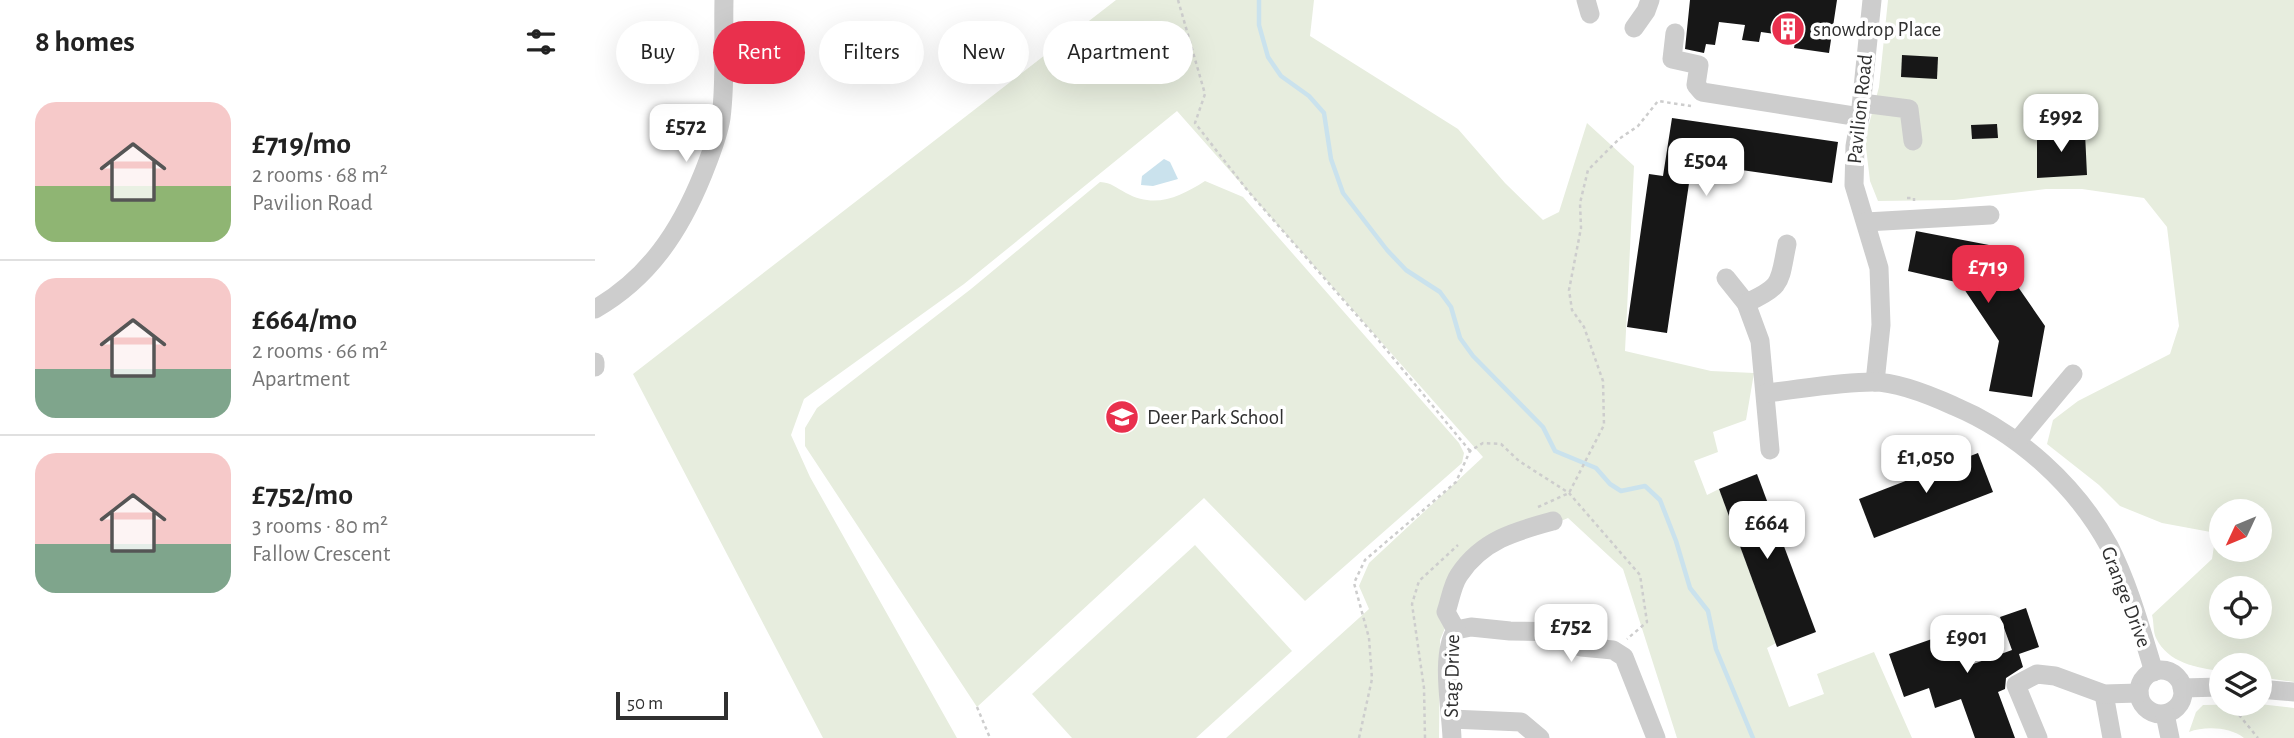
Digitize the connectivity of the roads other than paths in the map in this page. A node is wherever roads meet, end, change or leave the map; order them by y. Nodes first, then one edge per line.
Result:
1 (724, 0) edge
2 (1650, 0) edge
3 (1872, 0) edge
4 (1635, 28) dead end
5 (1675, 33) dead end
6 (1861, 110) junction
7 (1913, 141) dead end
8 (1990, 215) dead end
9 (1866, 222) junction
10 (1787, 244) dead end
11 (1726, 278) dead end
12 (1746, 303) junction
13 (595, 309) edge
14 (2073, 374) dead end
15 (1875, 382) junction
16 (1767, 393) junction
17 (2018, 440) junction
18 (1770, 450) dead end
19 (1553, 521) dead end
20 (1455, 629) junction
21 (2154, 672) junction
22 (2209, 687) edge
23 (2182, 688) junction
24 (2272, 690) edge
25 (2294, 692) edge
26 (2139, 693) junction
27 (2104, 694) junction
28 (2165, 714) junction
29 (1451, 728) edge
30 (1540, 738) edge
31 (1656, 738) edge
32 (2038, 738) edge
33 (2112, 738) edge
34 (2170, 738) edge

1 - 13 street
2 - 4 street
3 - 6 street, Pavilion Road
5 - 6 street
6 - 7 street
6 - 9 street, Pavilion Road
8 - 9 street
9 - 15 street, Pavilion Road
10 - 12 street
11 - 12 street
12 - 16 street
14 - 17 street
15 - 16 street, Grange Drive
15 - 17 street, Grange Drive
16 - 18 street
17 - 21 street, Grange Drive
19 - 20 street, Stag Drive
20 - 29 street, Stag Drive
20 - 31 street
21 - 23 street
21 - 26 street
22 - 23 street
23 - 28 street
24 - 25 street
26 - 27 street
26 - 28 street
27 - 32 street
27 - 33 street
28 - 34 street
29 - 30 street

